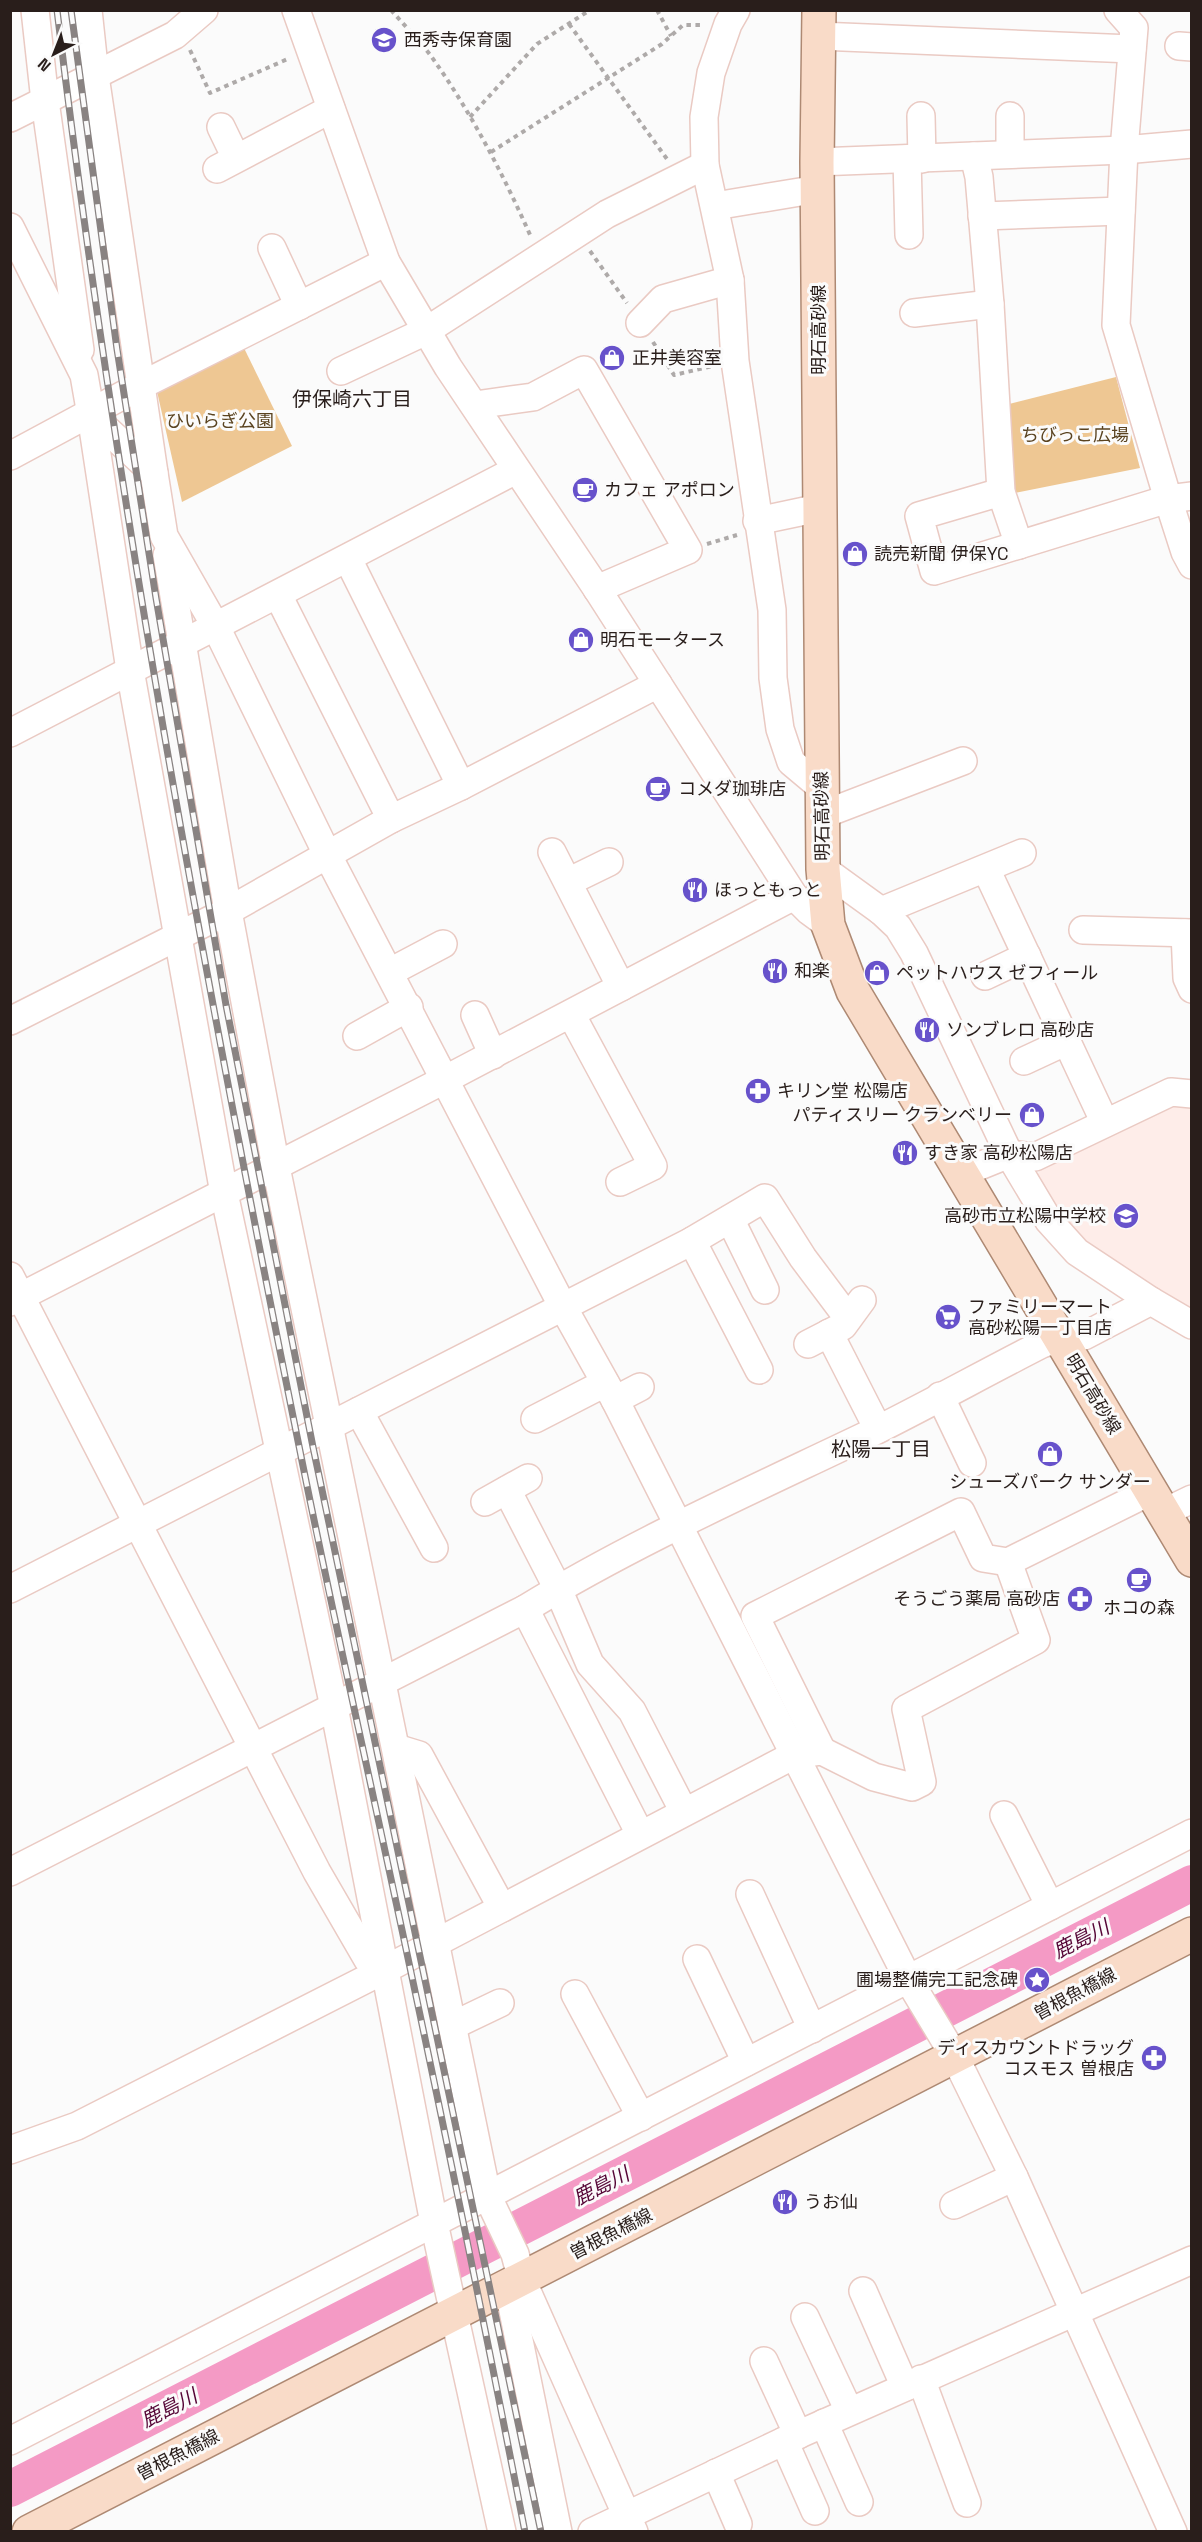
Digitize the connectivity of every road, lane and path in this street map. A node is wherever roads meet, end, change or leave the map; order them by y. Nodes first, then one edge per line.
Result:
1 (34, 10) edge
2 (88, 10) edge
3 (204, 10) edge
4 (296, 10) edge
5 (391, 10) edge
6 (657, 10) edge
7 (1118, 10) edge
8 (588, 11) edge
9 (732, 17) edge
10 (819, 23) edge
11 (569, 24) junction
12 (181, 31) junction
13 (671, 36) junction
14 (1132, 49) junction
15 (309, 50) junction
16 (95, 76) junction
17 (608, 78) junction
18 (45, 101) junction
19 (331, 109) junction
20 (921, 116) dead end
21 (1010, 116) dead end
22 (470, 117) junction
23 (10, 118) edge
24 (220, 127) dead end
25 (1191, 144) edge
26 (1125, 150) junction
27 (491, 152) junction
28 (1010, 154) junction
29 (974, 156) junction
30 (915, 159) junction
31 (705, 165) junction
32 (818, 175) junction
33 (676, 179) junction
34 (715, 206) junction
35 (1121, 211) junction
36 (982, 216) junction
37 (10, 227) edge
38 (909, 235) dead end
39 (272, 248) dead end
40 (541, 256) junction
41 (386, 262) junction
42 (730, 280) junction
43 (990, 304) junction
44 (299, 306) junction
45 (914, 313) dead end
46 (640, 322) dead end
47 (426, 331) junction
48 (341, 371) dead end
49 (84, 375) junction
50 (141, 386) junction
51 (475, 405) junction
52 (91, 415) junction
53 (10, 456) edge
54 (516, 470) junction
55 (154, 473) junction
56 (1000, 492) junction
57 (1180, 497) edge
58 (819, 508) junction
59 (758, 525) junction
60 (164, 536) junction
61 (1019, 545) junction
62 (688, 550) junction
63 (348, 559) junction
64 (1191, 565) edge
65 (597, 589) junction
66 (278, 595) junction
67 (216, 627) junction
68 (182, 644) junction
69 (129, 670) junction
70 (657, 684) junction
71 (10, 733) edge
72 (963, 760) dead end
73 (461, 786) junction
74 (822, 802) junction
75 (391, 819) junction
76 (552, 852) dead end
77 (1022, 853) dead end
78 (327, 854) junction
79 (609, 862) dead end
80 (823, 869) junction
81 (986, 869) junction
82 (568, 882) junction
83 (794, 896) junction
84 (228, 911) junction
85 (881, 911) junction
86 (828, 925) junction
87 (1083, 930) dead end
88 (1188, 933) edge
89 (177, 936) junction
90 (443, 944) dead end
91 (1027, 956) junction
92 (390, 972) junction
93 (985, 976) dead end
94 (621, 987) junction
95 (1191, 989) edge
96 (409, 1008) junction
97 (571, 1014) junction
98 (475, 1015) dead end
99 (10, 1021) edge
100 (357, 1036) dead end
101 (1067, 1041) junction
102 (493, 1054) junction
103 (1024, 1061) dead end
104 (446, 1079) junction
105 (1191, 1094) edge
106 (1105, 1124) junction
107 (1010, 1154) junction
108 (276, 1167) junction
109 (962, 1173) junction
110 (620, 1182) dead end
111 (224, 1193) junction
112 (730, 1219) junction
113 (692, 1241) junction
114 (765, 1290) dead end
115 (14, 1292) edge
116 (1150, 1301) junction
117 (563, 1307) junction
118 (1191, 1325) edge
119 (1060, 1338) junction
120 (759, 1370) dead end
121 (640, 1387) dead end
122 (610, 1392) junction
123 (940, 1396) junction
124 (359, 1411) junction
125 (535, 1419) dead end
126 (329, 1426) junction
127 (878, 1429) junction
128 (279, 1450) junction
129 (972, 1463) dead end
130 (506, 1490) dead end
131 (1168, 1501) edge
132 (137, 1524) junction
133 (678, 1526) junction
134 (434, 1548) dead end
135 (1191, 1560) edge
136 (1008, 1562) junction
137 (10, 1589) edge
138 (558, 1589) junction
139 (525, 1609) junction
140 (381, 1681) junction
141 (334, 1707) junction
142 (254, 1747) junction
143 (396, 1748) junction
144 (822, 1751) junction
145 (794, 1755) junction
146 (684, 1812) junction
147 (1004, 1815) dead end
148 (1191, 1833) edge
149 (640, 1834) junction
150 (10, 1872) edge
151 (750, 1894) dead end
152 (1050, 1906) junction
153 (502, 1908) junction
154 (1191, 1934) edge
155 (436, 1942) junction
156 (697, 1959) dead end
157 (384, 1970) junction
158 (908, 1980) junction
159 (575, 1994) dead end
160 (500, 2003) dead end
161 (452, 2026) junction
162 (812, 2029) junction
163 (955, 2057) junction
164 (746, 2062) junction
165 (641, 2117) junction
166 (10, 2150) edge
167 (1014, 2177) junction
168 (954, 2205) dead end
169 (492, 2206) junction
170 (440, 2227) junction
171 (1191, 2260) edge
172 (515, 2273) junction
173 (863, 2291) dead end
174 (453, 2301) junction
175 (1074, 2314) junction
176 (805, 2317) dead end
177 (764, 2361) dead end
178 (913, 2383) junction
179 (849, 2411) junction
180 (824, 2422) junction
181 (791, 2438) junction
182 (10, 2441) edge
183 (716, 2473) junction
184 (859, 2502) dead end
185 (967, 2503) dead end
186 (815, 2511) dead end
187 (630, 2524) edge
188 (738, 2524) dead end
189 (29, 2532) edge
190 (502, 2532) edge
191 (558, 2532) edge
192 (592, 2532) edge
193 (1173, 2532) edge

1 - 18 street
2 - 16 street
3 - 12 street
4 - 15 street
5 - 22 path
6 - 13 path
7 - 14 street
8 - 11 path
9 - 13 path
9 - 31 street
10 - 14 street
10 - 32 main road, 明石高砂線
11 - 17 path
11 - 22 path
12 - 15 path
12 - 16 street
13 - 17 path
14 - 26 street
15 - 19 street
16 - 18 street
16 - 50 street
17 - 27 path
17 - 33 path
18 - 23 street
18 - 49 street
19 - 24 street
19 - 41 street
20 - 30 street
21 - 28 street
22 - 27 path
25 - 26 street
26 - 28 street
26 - 35 street
27 - 40 path
28 - 29 street
29 - 30 street
29 - 36 street
30 - 32 street
30 - 38 street
31 - 33 street
31 - 34 street
32 - 34 street
32 - 58 main road, 明石高砂線
33 - 40 street
34 - 42 street
35 - 36 street
35 - 57 street
36 - 43 street
37 - 49 street
39 - 44 street
40 - 47 street
41 - 44 street
41 - 47 street
42 - 46 street
42 - 59 street
43 - 45 street
43 - 56 street
44 - 50 street
47 - 48 street
47 - 51 street
49 - 52 street
50 - 52 street
50 - 55 street
51 - 54 street
51 - 62 street
52 - 53 street
52 - 55 street
52 - 69 street
54 - 63 street
54 - 65 street
55 - 60 street
56 - 61 street
56 - 61 street
57 - 61 street
57 - 64 street
58 - 59 street
58 - 74 main road, 明石高砂線
59 - 62 path
59 - 74 street
60 - 67 street
60 - 68 street
62 - 65 street
63 - 66 street
63 - 73 street
65 - 70 street
66 - 67 street
66 - 75 street
67 - 68 street
67 - 78 street
68 - 69 street
68 - 84 street
69 - 71 street
69 - 89 street
70 - 73 street
70 - 83 street
72 - 74 street
73 - 75 street
74 - 80 main road, 明石高砂線
75 - 78 street
76 - 82 street
77 - 81 street
78 - 84 street
78 - 92 street
79 - 82 street
80 - 85 street
80 - 86 main road, 明石高砂線
81 - 85 street
81 - 91 street
82 - 94 street
83 - 86 street
83 - 94 street
84 - 89 street
84 - 108 street
85 - 107 street
86 - 109 main road, 明石高砂線
87 - 88 street
88 - 95 street
89 - 99 street
89 - 111 street
90 - 92 street
91 - 93 street
91 - 101 street
92 - 96 street
94 - 97 street
96 - 100 street
96 - 104 street
97 - 102 street
97 - 110 street
98 - 102 street
101 - 103 street
101 - 106 street
102 - 104 street
104 - 108 street
104 - 117 street
105 - 106 street
106 - 107 street
107 - 109 street
107 - 116 street
108 - 111 street
108 - 126 street
109 - 119 main road, 明石高砂線
111 - 115 street
111 - 128 street
112 - 113 street
112 - 114 street
112 - 127 street
113 - 117 street
113 - 120 street
115 - 132 street
116 - 118 street
116 - 119 street
117 - 122 street
117 - 124 street
119 - 123 street
119 - 131 main road, 明石高砂線
121 - 122 street
122 - 125 street
122 - 133 street
123 - 127 street
123 - 129 street
124 - 126 street
124 - 134 street
126 - 128 street
126 - 140 street
127 - 133 street
128 - 132 street
128 - 141 street
130 - 138 street
131 - 135 main road, 明石高砂線
131 - 136 street
132 - 137 street
132 - 142 street
133 - 138 street
133 - 145 street
136 - 144 street
136 - 144 street
138 - 139 street
138 - 146 street
139 - 140 street
139 - 149 street
140 - 141 street
140 - 143 street
141 - 142 street
141 - 157 street
142 - 150 street
142 - 157 street
143 - 153 street
143 - 155 street
144 - 145 street
145 - 146 street
145 - 158 street
146 - 149 street
147 - 152 street
148 - 152 street
149 - 153 street
151 - 162 street
152 - 158 street
153 - 155 street
154 - 163 main road, 曽根魚橋線
155 - 157 street
155 - 161 street
156 - 164 street
157 - 166 street
157 - 170 street
158 - 162 street
158 - 163 street
159 - 165 street
160 - 161 street
161 - 169 street
162 - 164 street
163 - 167 street
163 - 172 main road, 曽根魚橋線
164 - 165 street
165 - 169 street
167 - 168 street
167 - 175 street
169 - 170 street
169 - 172 street
170 - 174 street
170 - 182 street
171 - 175 street
172 - 174 main road, 曽根魚橋線
172 - 187 street
172 - 191 street
173 - 178 street
174 - 189 main road, 曽根魚橋線
174 - 190 street
175 - 178 street
175 - 193 street
176 - 179 street
177 - 181 street
178 - 179 street
178 - 185 street
179 - 180 street
180 - 181 street
180 - 184 street
181 - 183 street
181 - 186 street
183 - 187 street
183 - 188 street
187 - 192 street

